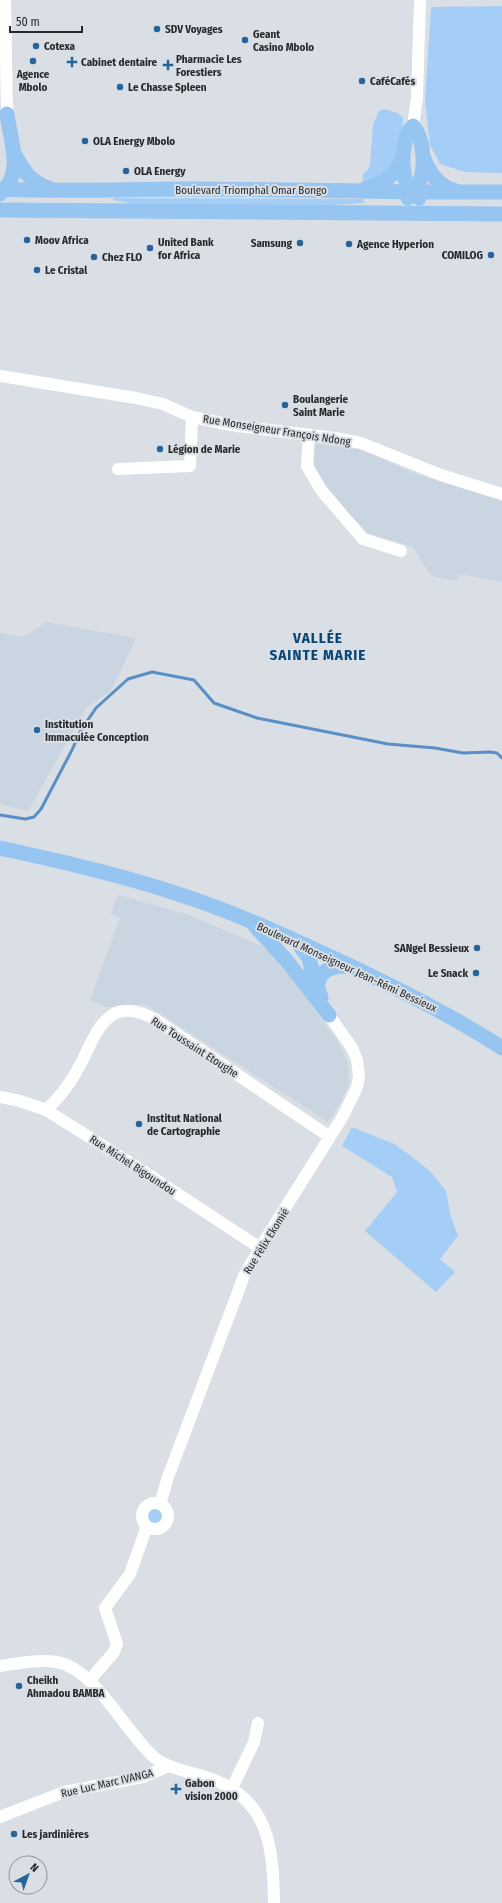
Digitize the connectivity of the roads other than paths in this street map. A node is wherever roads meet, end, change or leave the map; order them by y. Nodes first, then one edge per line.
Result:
1 (5, 0) edge
2 (420, 0) edge
3 (7, 114) junction
4 (413, 126) junction
5 (0, 130) edge
6 (14, 153) junction
7 (422, 155) junction
8 (403, 160) junction
9 (1, 189) edge
10 (60, 191) junction
11 (353, 191) junction
12 (502, 192) edge
13 (413, 193) junction
14 (463, 193) junction
15 (502, 209) edge
16 (0, 210) edge
17 (138, 211) junction
18 (303, 211) junction
19 (502, 214) edge
20 (0, 376) edge
21 (192, 417) junction
22 (309, 435) junction
23 (118, 469) dead end
24 (502, 494) edge
25 (401, 551) dead end
26 (0, 848) edge
27 (251, 922) junction
28 (304, 947) junction
29 (350, 966) junction
30 (305, 984) junction
31 (318, 990) junction
32 (329, 1015) junction
33 (502, 1048) edge
34 (0, 1096) edge
35 (46, 1110) junction
36 (330, 1137) junction
37 (260, 1248) junction
38 (160, 1504) junction
39 (147, 1526) junction
40 (0, 1666) edge
41 (89, 1681) junction
42 (258, 1723) dead end
43 (169, 1766) junction
44 (232, 1788) junction
45 (0, 1817) edge
46 (274, 1903) edge

1 - 3 street
2 - 4 street
3 - 5 main road
3 - 6 main road
4 - 7 main road
4 - 8 main road
6 - 9 main road
6 - 10 main road
7 - 13 main road
7 - 14 main road
8 - 11 main road
8 - 13 main road
9 - 10 main road, Boulevard Triomphal Omar Bongo
9 - 17 main road
10 - 11 main road, Boulevard Triomphal Omar Bongo
11 - 13 main road, Boulevard Triomphal Omar Bongo
12 - 14 main road, Boulevard Triomphal Omar Bongo
13 - 14 main road, Boulevard Triomphal Omar Bongo
13 - 15 main road
13 - 18 main road
16 - 17 main road, Boulevard Triomphal Omar Bongo
17 - 18 main road, Boulevard Triomphal Omar Bongo
18 - 19 main road, Boulevard Triomphal Omar Bongo
20 - 21 street, Rue Monseigneur François Ndong
21 - 22 street, Rue Monseigneur François Ndong
21 - 23 street
22 - 24 street, Rue Monseigneur François Ndong
22 - 25 street
26 - 27 main road, Boulevard Monseigneur Jean-Rémi Bessieux
27 - 28 main road, Boulevard Monseigneur Jean-Rémi Bessieux
27 - 30 main road
28 - 29 main road, Boulevard Monseigneur Jean-Rémi Bessieux
28 - 30 main road
28 - 31 main road
29 - 31 main road
29 - 33 main road, Boulevard Monseigneur Jean-Rémi Bessieux
30 - 32 main road
31 - 32 main road
32 - 36 street, Rue Félix Ekomié
34 - 35 street, Rue Michel Bigoundou
35 - 36 street, Rue Toussaint Etoughe
35 - 37 street, Rue Michel Bigoundou
36 - 37 street, Rue Félix Ekomié
37 - 38 street, Rue Félix Ekomié
38 - 39 street
38 - 39 street
39 - 41 street
40 - 41 street
41 - 43 street
42 - 44 street
43 - 44 street
43 - 45 street, Rue Luc Marc IVANGA
44 - 46 street

